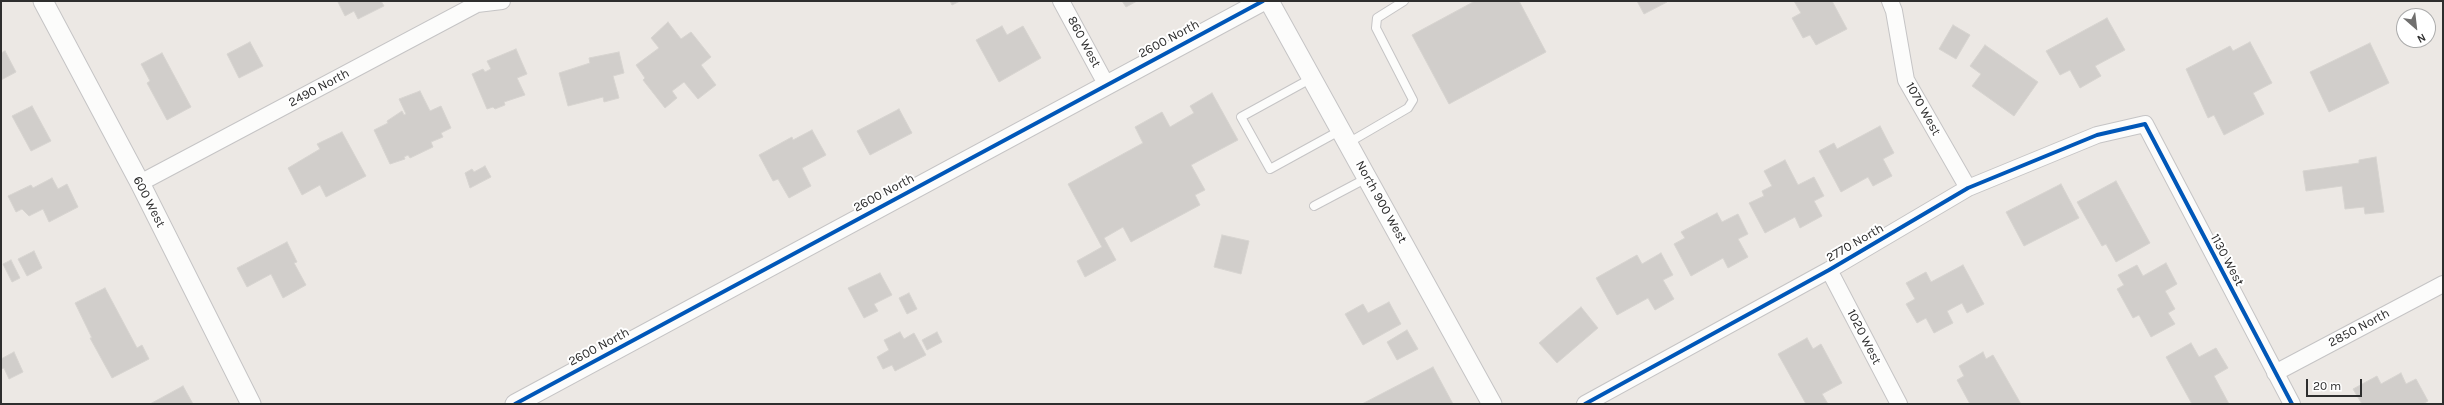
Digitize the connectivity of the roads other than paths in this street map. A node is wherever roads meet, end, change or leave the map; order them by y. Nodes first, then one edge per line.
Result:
1 (43, 1) edge
2 (502, 1) edge
3 (1061, 1) edge
4 (1263, 1) edge
5 (1269, 1) edge
6 (1404, 1) edge
7 (1890, 1) edge
8 (476, 3) edge
9 (1312, 78) junction
10 (1106, 84) junction
11 (2145, 124) joint
12 (1344, 136) junction
13 (1367, 178) junction
14 (140, 183) junction
15 (1968, 188) junction
16 (1314, 206) dead end
17 (1829, 270) junction
18 (2443, 284) edge
19 (2275, 373) junction
20 (251, 404) edge
21 (515, 404) edge
22 (1492, 404) edge
23 (1585, 404) edge
24 (1899, 404) edge
25 (2292, 404) edge

1 - 14 street, 600 West
2 - 8 street, 2490 North
3 - 10 street, 860 West
4 - 10 street, 2600 North
5 - 9 street, North 900 West
6 - 12 lane
7 - 15 street, 1070 West
8 - 14 street, 2490 North
9 - 12 street, North 900 West
9 - 12 lane
10 - 21 street, 2600 North
11 - 15 street, 2770 North
11 - 19 street, 1130 West
12 - 13 street, North 900 West
13 - 16 lane
13 - 22 street, North 900 West
14 - 20 street, 600 West
15 - 17 street, 2770 North
17 - 23 street, 2770 North
17 - 24 street, 1020 West
18 - 19 street, 2850 North
19 - 25 street, 1130 West

